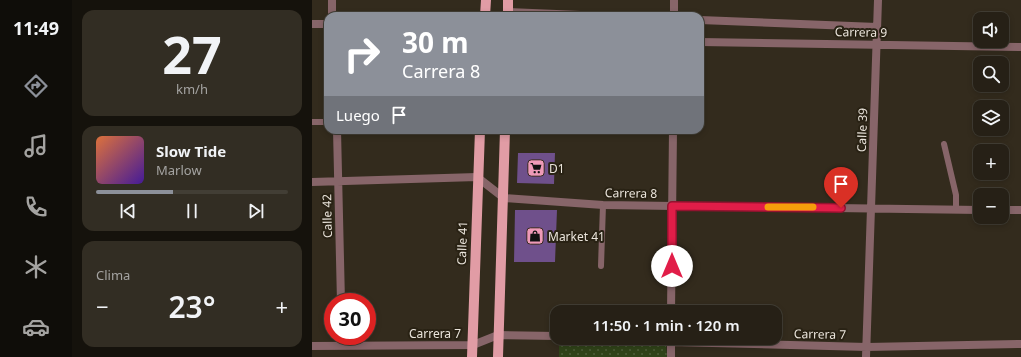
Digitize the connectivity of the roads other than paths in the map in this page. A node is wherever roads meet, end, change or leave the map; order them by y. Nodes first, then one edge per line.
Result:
1 (332, 0) edge
2 (486, 0) edge
3 (508, 0) edge
4 (674, 0) edge
5 (878, 0) edge
6 (332, 12) edge
7 (485, 12) edge
8 (508, 12) edge
9 (674, 12) edge
10 (704, 20) edge
11 (312, 24) edge
12 (324, 24) edge
13 (877, 27) junction
14 (704, 42) edge
15 (877, 44) junction
16 (1021, 47) edge
17 (312, 122) edge
18 (324, 122) edge
19 (337, 134) edge
20 (480, 134) edge
21 (505, 134) edge
22 (673, 134) edge
23 (944, 144) dead end
24 (477, 177) junction
25 (338, 181) junction
26 (312, 182) edge
27 (504, 198) junction
28 (603, 205) junction
29 (672, 206) junction
30 (871, 208) junction
31 (956, 209) junction
32 (973, 210) edge
33 (1009, 210) edge
34 (1021, 210) edge
35 (600, 266) dead end
36 (341, 293) edge
37 (671, 305) edge
38 (498, 335) junction
39 (550, 336) edge
40 (782, 344) edge
41 (1021, 344) edge
42 (342, 345) edge
43 (376, 345) edge
44 (473, 345) junction
45 (671, 345) edge
46 (312, 346) edge
47 (867, 347) junction
48 (472, 357) edge
49 (498, 357) edge
50 (671, 357) edge
51 (866, 357) edge

1 - 6 street
2 - 7 main road
3 - 8 main road
4 - 9 street
5 - 13 street, Calle 39
10 - 13 street, Carrera 9
11 - 12 street
13 - 15 street, Calle 39
14 - 15 street, Carrera 9
15 - 16 street, Carrera 9
15 - 30 street, Calle 39
17 - 18 lane
19 - 25 street, Calle 42
20 - 24 main road, Calle 41
21 - 27 main road
22 - 29 street
23 - 31 lane
24 - 25 street
24 - 27 street
24 - 44 main road, Calle 41
25 - 26 street
25 - 36 street, Calle 42
27 - 28 street, Carrera 8
27 - 38 main road
28 - 29 street, Carrera 8
28 - 35 lane
29 - 30 street, Carrera 8
29 - 37 street
30 - 31 street, Carrera 8
30 - 47 street, Calle 39
31 - 32 street, Carrera 8
33 - 34 street
38 - 39 street, Carrera 7
38 - 44 street, Carrera 7
38 - 49 main road
40 - 47 street, Carrera 7
41 - 47 street, Carrera 7
42 - 46 street, Carrera 7
43 - 44 street, Carrera 7
44 - 48 main road, Calle 41
45 - 50 street
47 - 51 street, Calle 39

